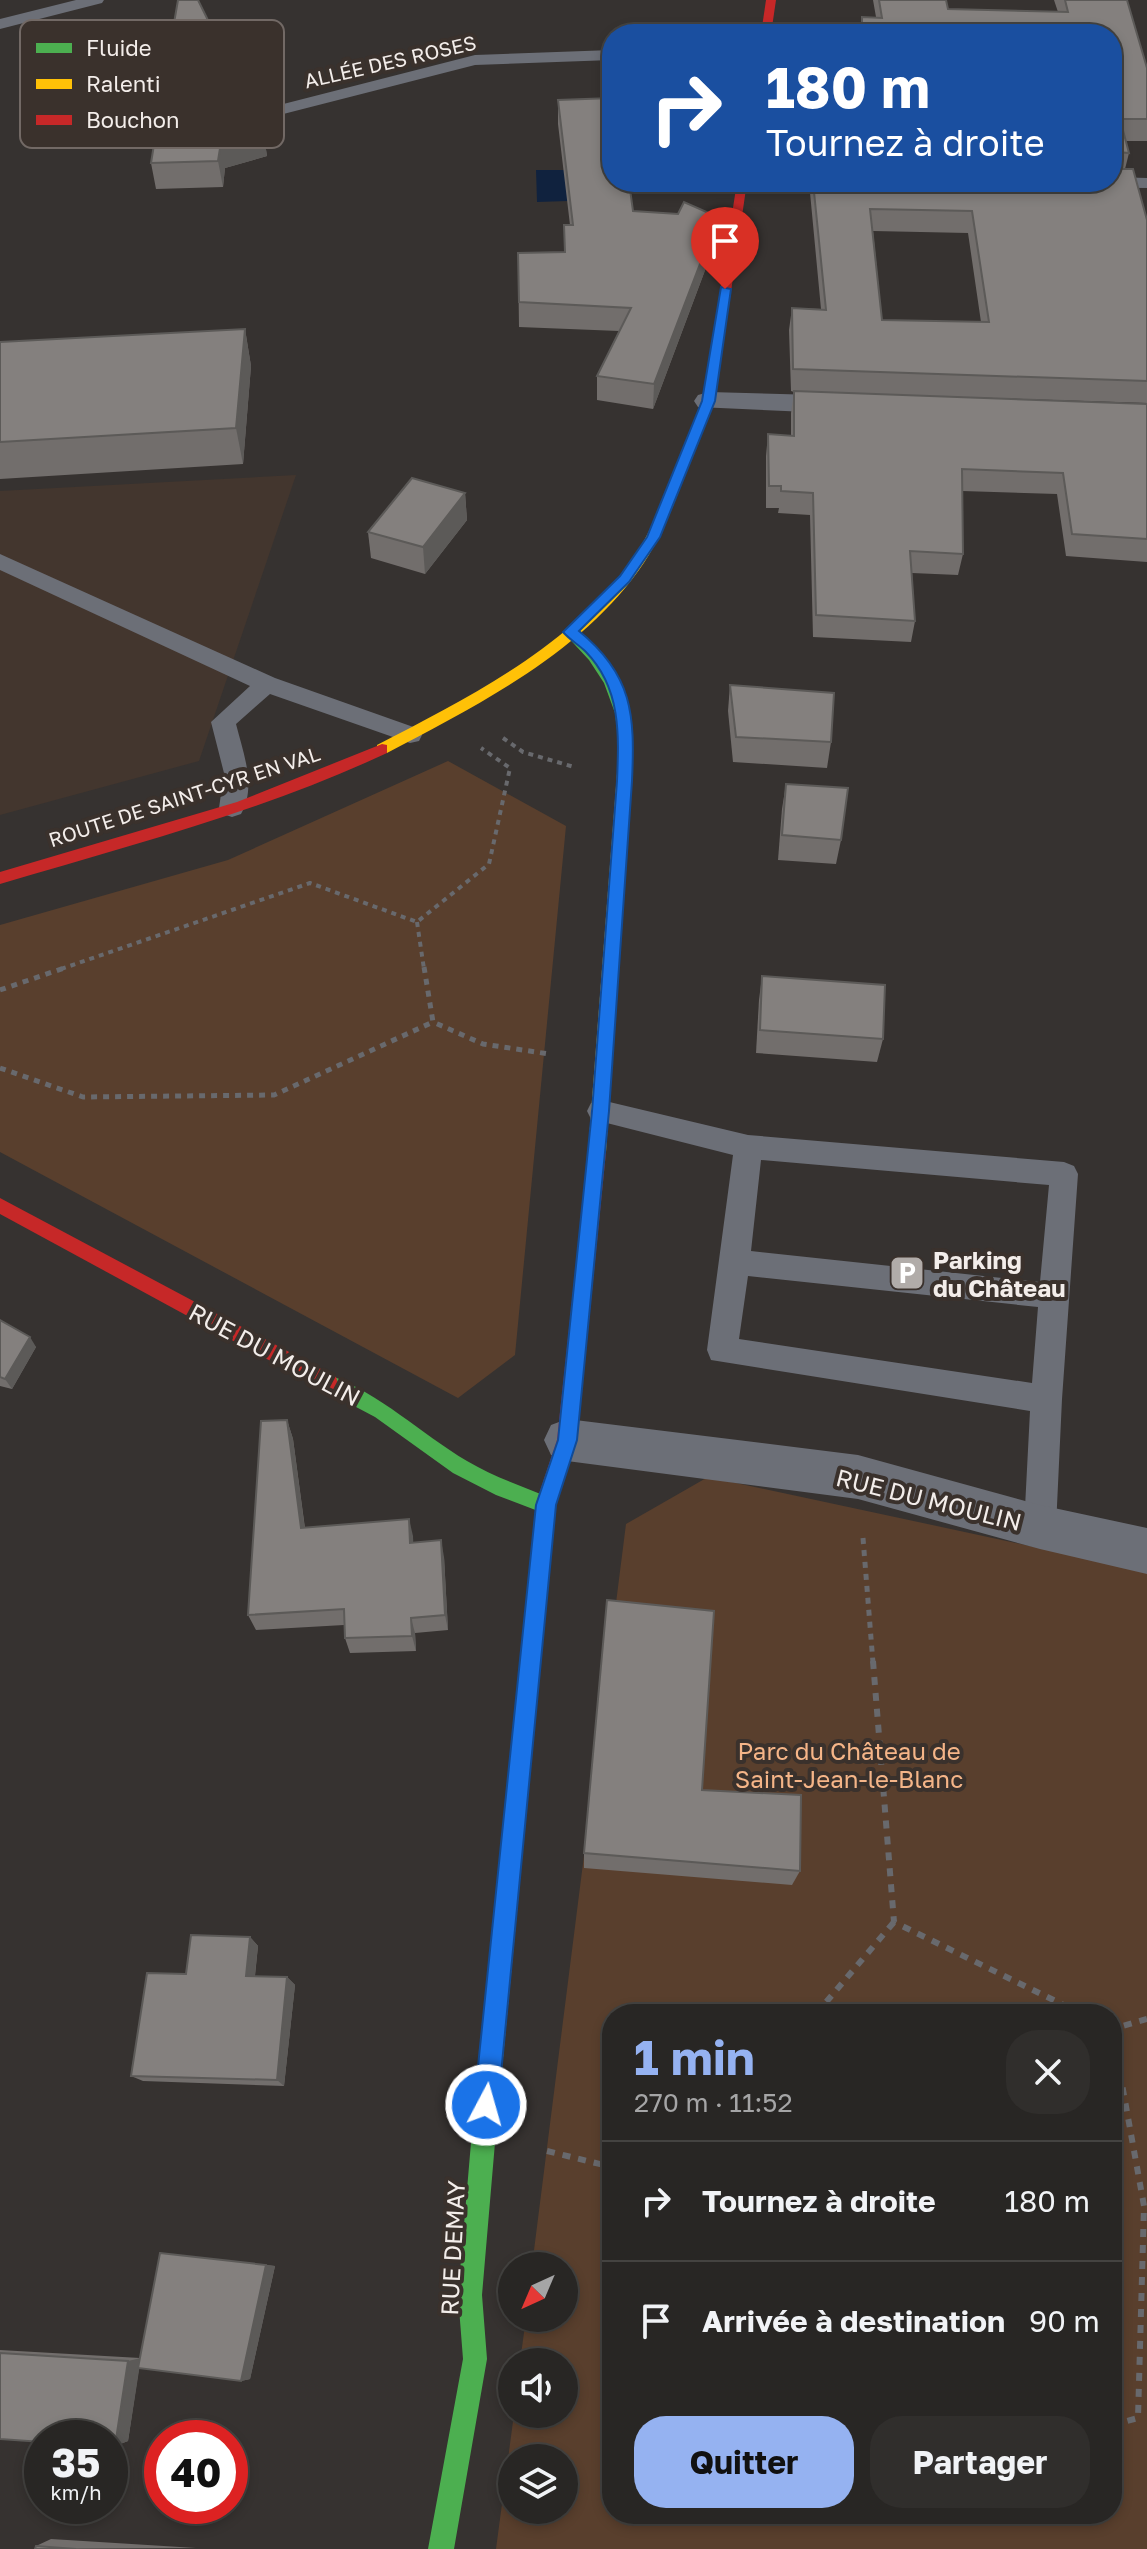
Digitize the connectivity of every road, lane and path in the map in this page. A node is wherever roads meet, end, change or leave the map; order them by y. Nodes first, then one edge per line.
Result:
1 (96, 0) edge
2 (771, 0) edge
3 (0, 24) edge
4 (767, 24) edge
5 (602, 55) edge
6 (284, 109) edge
7 (1122, 183) edge
8 (1147, 183) edge
9 (740, 192) edge
10 (709, 401) junction
11 (876, 406) edge
12 (0, 561) edge
13 (570, 632) junction
14 (267, 684) junction
15 (492, 730) dead end
16 (410, 735) junction
17 (472, 742) dead end
18 (625, 781) junction
19 (232, 808) junction
20 (0, 878) edge
21 (417, 922) junction
22 (0, 990) edge
23 (433, 1022) junction
24 (557, 1055) dead end
25 (0, 1068) edge
26 (601, 1111) junction
27 (748, 1147) junction
28 (0, 1205) edge
29 (735, 1262) junction
30 (1054, 1296) junction
31 (1046, 1399) junction
32 (567, 1440) junction
33 (858, 1477) junction
34 (546, 1505) junction
35 (1040, 1527) junction
36 (1147, 1551) edge
37 (894, 1922) junction
38 (824, 2004) edge
39 (1062, 2004) edge
40 (1147, 2019) edge
41 (1122, 2025) edge
42 (1122, 2080) edge
43 (534, 2148) dead end
44 (602, 2165) edge
45 (1146, 2206) edge
46 (1122, 2422) edge
47 (441, 2549) edge

1 - 3 lane
2 - 4 street
5 - 6 lane, ALLÉE DES ROSES
7 - 8 lane
9 - 10 street, ROUTE DE SAINT-CYR EN VAL
10 - 11 street
10 - 13 street, ROUTE DE SAINT-CYR EN VAL
12 - 14 lane
13 - 16 street, ROUTE DE SAINT-CYR EN VAL
13 - 18 street, RUE DEMAY
14 - 16 lane
14 - 19 lane
15 - 18 path
16 - 19 street, ROUTE DE SAINT-CYR EN VAL
17 - 21 path
18 - 26 street, RUE DEMAY
19 - 20 street, ROUTE DE SAINT-CYR EN VAL
21 - 22 path
21 - 23 path
23 - 24 path
23 - 25 path
26 - 27 lane
26 - 32 street, RUE DEMAY
27 - 29 lane
27 - 30 lane
28 - 34 street, RUE DU MOULIN
29 - 30 lane
29 - 31 lane
30 - 31 lane
31 - 35 lane
32 - 33 street, RUE DU MOULIN
32 - 34 street, RUE DEMAY
33 - 35 street, RUE DU MOULIN
33 - 37 path
34 - 47 street, RUE DEMAY
35 - 36 street, RUE DU MOULIN
37 - 38 path
37 - 39 path
40 - 41 path
42 - 45 path
43 - 44 path
45 - 46 path

